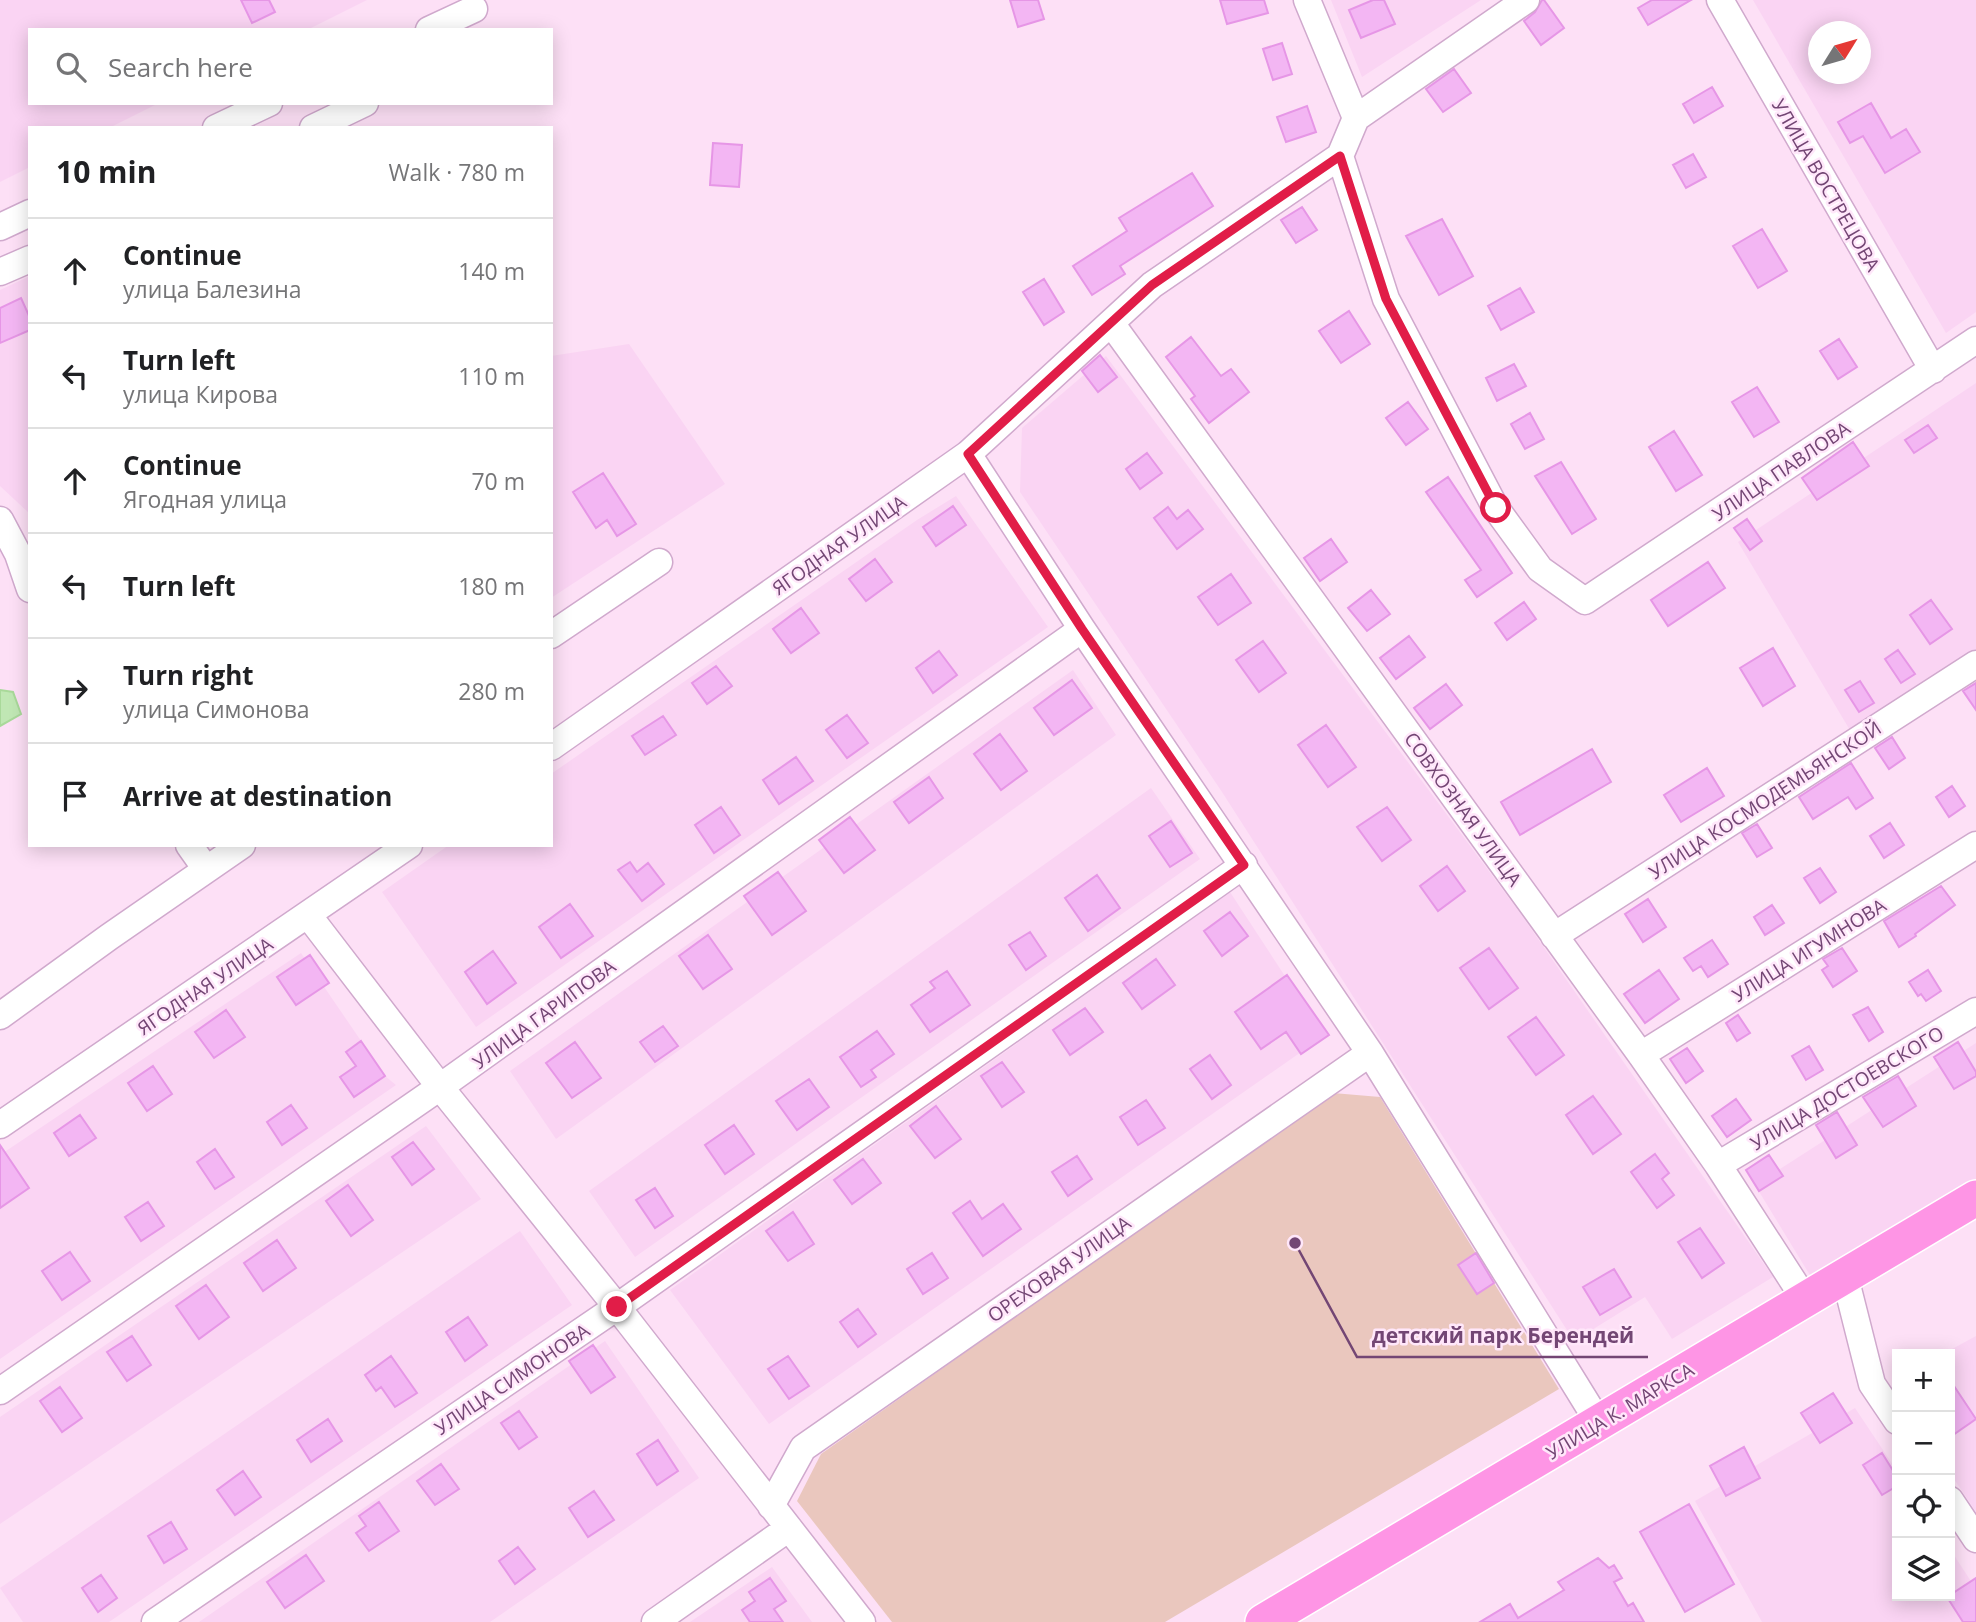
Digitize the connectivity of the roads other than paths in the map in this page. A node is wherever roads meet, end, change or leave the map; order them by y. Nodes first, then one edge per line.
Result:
1 (1307, 0) edge
2 (1527, 0) edge
3 (1720, 0) edge
4 (474, 9) dead end
5 (433, 28) edge
6 (265, 105) edge
7 (361, 105) edge
8 (1356, 118) junction
9 (220, 126) edge
10 (317, 126) edge
11 (1340, 156) junction
12 (28, 214) edge
13 (0, 227) edge
14 (28, 260) edge
15 (0, 272) edge
16 (1111, 323) junction
17 (1976, 340) edge
18 (1933, 370) junction
19 (968, 454) junction
20 (0, 520) edge
21 (659, 562) dead end
22 (28, 583) edge
23 (1082, 629) junction
24 (553, 634) edge
25 (1976, 664) edge
26 (553, 746) edge
27 (1976, 845) edge
28 (190, 847) edge
29 (239, 847) edge
30 (406, 847) edge
31 (1244, 865) junction
32 (206, 869) junction
33 (308, 915) junction
34 (1554, 936) junction
35 (1976, 1011) edge
36 (0, 1016) edge
37 (1370, 1053) junction
38 (1641, 1055) junction
39 (440, 1087) junction
40 (0, 1125) edge
41 (1718, 1165) junction
42 (1976, 1198) edge
43 (1845, 1277) junction
44 (1806, 1301) junction
45 (617, 1307) junction
46 (0, 1391) edge
47 (1892, 1414) edge
48 (1599, 1423) junction
49 (771, 1506) junction
50 (1955, 1508) edge
51 (789, 1528) junction
52 (1976, 1539) edge
53 (155, 1622) edge
54 (656, 1622) edge
55 (862, 1622) edge
56 (1263, 1622) edge

1 - 8 street
2 - 8 street
3 - 18 street, УЛИЦА ВОСТРЕЦОВА
4 - 5 street
6 - 9 street
7 - 10 street
8 - 11 street
11 - 16 street, ЯГОДНАЯ УЛИЦА
11 - 18 street, УЛИЦА ПАВЛОВА
12 - 13 street
14 - 15 street
16 - 19 street, ЯГОДНАЯ УЛИЦА
16 - 34 street, СОВХОЗНАЯ УЛИЦА
17 - 18 street, УЛИЦА ПАВЛОВА
19 - 23 street
19 - 26 street, ЯГОДНАЯ УЛИЦА
20 - 22 street
21 - 24 street
23 - 31 street
23 - 39 street, УЛИЦА ГАРИПОВА
25 - 34 street, УЛИЦА КОСМОДЕМЬЯНСКОЙ
27 - 38 street, УЛИЦА ИГУМНОВА
28 - 32 street
29 - 32 street
30 - 33 street, ЯГОДНАЯ УЛИЦА
31 - 37 street
31 - 45 street, УЛИЦА СИМОНОВА
32 - 36 street
33 - 39 street
33 - 40 street, ЯГОДНАЯ УЛИЦА
34 - 38 street, СОВХОЗНАЯ УЛИЦА
35 - 41 street, УЛИЦА ДОСТОЕВСКОГО
37 - 48 street
37 - 49 street, ОРЕХОВАЯ УЛИЦА
38 - 41 street, СОВХОЗНАЯ УЛИЦА
39 - 45 street
39 - 46 street, УЛИЦА ГАРИПОВА
41 - 44 street, СОВХОЗНАЯ УЛИЦА
42 - 43 main road, УЛИЦА К. МАРКСА
43 - 44 main road, УЛИЦА К. МАРКСА
43 - 47 street
44 - 48 main road, УЛИЦА К. МАРКСА
45 - 49 street
45 - 53 street, УЛИЦА СИМОНОВА
48 - 56 main road, УЛИЦА К. МАРКСА
49 - 51 street
50 - 52 street
51 - 54 street
51 - 55 street

